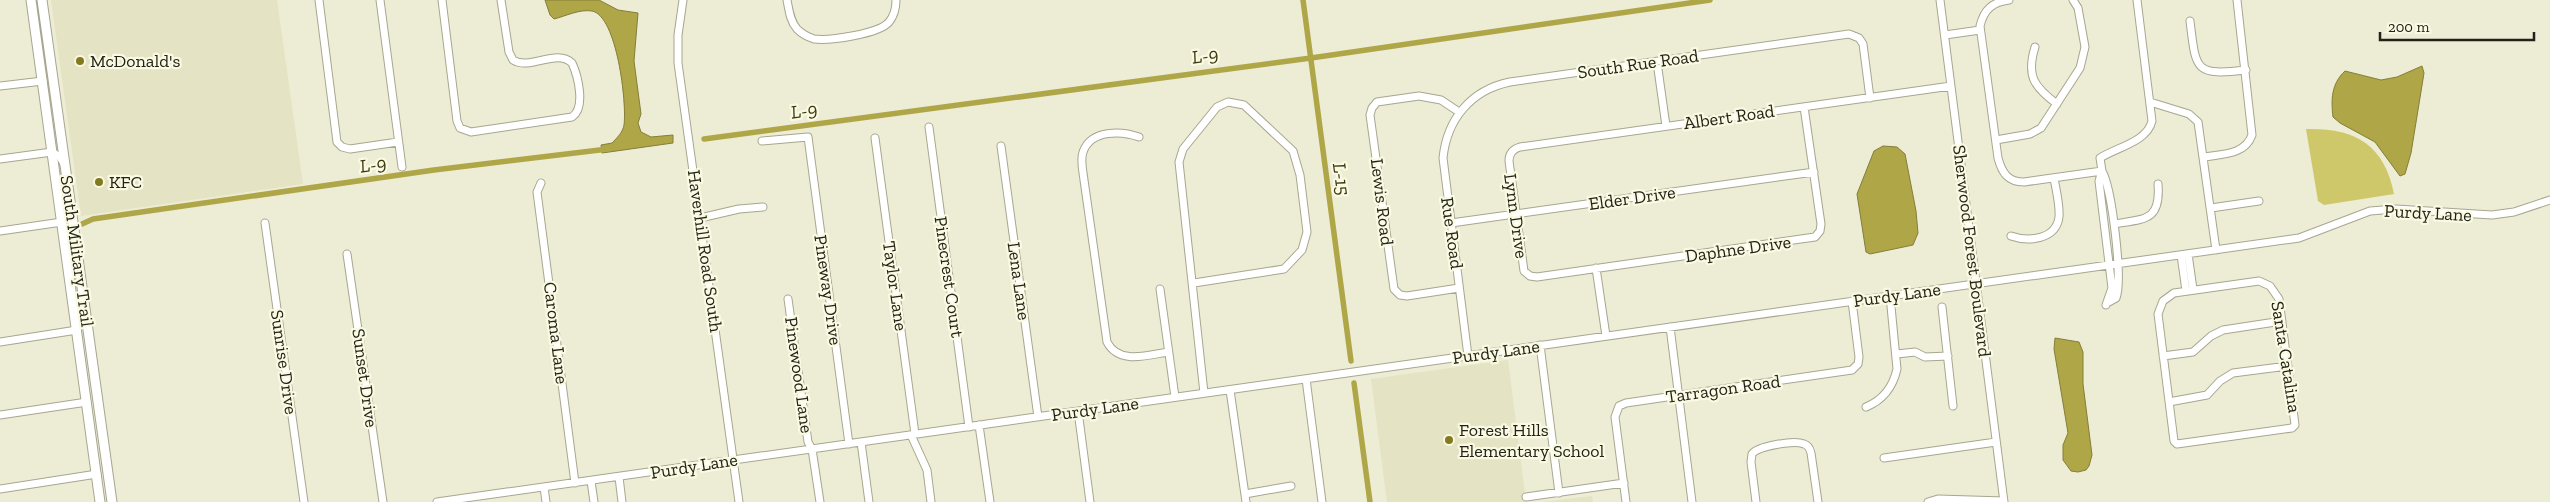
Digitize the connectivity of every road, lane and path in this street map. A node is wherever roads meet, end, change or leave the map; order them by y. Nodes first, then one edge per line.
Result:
1 (31, 0) edge
2 (42, 0) edge
3 (319, 0) edge
4 (380, 0) edge
5 (442, 0) edge
6 (501, 0) edge
7 (683, 0) edge
8 (788, 0) edge
9 (896, 0) edge
10 (1940, 0) edge
11 (2009, 0) edge
12 (2073, 0) edge
13 (2137, 0) edge
14 (2237, 0) edge
15 (2190, 21) dead end
16 (1980, 30) junction
17 (1945, 35) junction
18 (2035, 47) dead end
19 (1656, 62) junction
20 (2246, 70) junction
21 (43, 81) junction
22 (0, 86) edge
23 (1951, 86) junction
24 (1870, 98) junction
25 (2150, 102) junction
26 (2057, 104) junction
27 (1804, 107) junction
28 (1459, 112) junction
29 (1666, 126) junction
30 (929, 127) dead end
31 (50, 137) junction
32 (1140, 137) dead end
33 (875, 138) dead end
34 (1996, 140) junction
35 (762, 141) dead end
36 (398, 142) junction
37 (1001, 146) dead end
38 (63, 148) junction
39 (52, 152) junction
40 (1510, 154) joint
41 (2204, 157) junction
42 (0, 159) edge
43 (402, 167) dead end
44 (66, 168) junction
45 (2102, 171) junction
46 (1814, 172) junction
47 (2054, 178) junction
48 (541, 183) dead end
49 (2158, 184) dead end
50 (2550, 200) edge
51 (2259, 201) dead end
52 (763, 207) dead end
53 (2211, 208) junction
54 (1516, 214) junction
55 (700, 218) junction
56 (62, 222) junction
57 (265, 223) dead end
58 (1451, 223) junction
59 (2114, 224) junction
60 (0, 231) edge
61 (2011, 236) dead end
62 (2216, 250) junction
63 (347, 254) dead end
64 (2184, 254) junction
65 (66, 255) junction
66 (2113, 265) junction
67 (1596, 268) junction
68 (80, 271) junction
69 (1530, 276) joint
70 (1194, 283) junction
71 (1976, 284) junction
72 (70, 285) junction
73 (1459, 288) junction
74 (1160, 289) dead end
75 (2190, 290) junction
76 (1890, 296) junction
77 (84, 299) junction
78 (788, 300) dead end
79 (1852, 301) junction
80 (2106, 304) dead end
81 (1942, 307) dead end
82 (2282, 321) junction
83 (1670, 327) junction
84 (77, 330) junction
85 (1606, 336) junction
86 (0, 342) edge
87 (1540, 346) junction
88 (1168, 352) junction
89 (1897, 354) junction
90 (1468, 356) junction
91 (1948, 356) junction
92 (2163, 356) junction
93 (2288, 366) junction
94 (1306, 379) junction
95 (84, 382) junction
96 (1230, 390) junction
97 (1204, 393) junction
98 (1679, 395) junction
99 (97, 396) junction
100 (1175, 397) junction
101 (87, 402) junction
102 (2170, 402) junction
103 (1953, 406) dead end
104 (1866, 407) dead end
105 (1078, 411) junction
106 (0, 415) edge
107 (1038, 417) junction
108 (979, 425) junction
109 (969, 427) junction
110 (913, 434) junction
111 (861, 442) junction
112 (1996, 442) junction
113 (849, 444) junction
114 (104, 447) junction
115 (812, 449) junction
116 (1884, 458) dead end
117 (733, 460) junction
118 (96, 474) junction
119 (619, 477) junction
120 (591, 481) junction
121 (575, 483) junction
122 (1624, 484) junction
123 (1291, 486) dead end
124 (544, 487) junction
125 (0, 489) edge
126 (1559, 493) junction
127 (1245, 494) junction
128 (1526, 497) dead end
129 (463, 500) edge
130 (100, 502) edge
131 (112, 502) edge
132 (304, 502) edge
133 (383, 502) edge
134 (438, 502) edge
135 (546, 502) edge
136 (594, 502) edge
137 (622, 502) edge
138 (739, 502) edge
139 (820, 502) edge
140 (869, 502) edge
141 (931, 502) edge
142 (990, 502) edge
143 (1090, 502) edge
144 (1246, 502) edge
145 (1322, 502) edge
146 (1626, 502) edge
147 (1692, 502) edge
148 (1756, 502) edge
149 (1818, 502) edge
150 (1928, 502) edge
151 (2004, 502) edge

1 - 21 main road, South Military Trail
2 - 38 main road, South Military Trail
3 - 36 street
4 - 36 street
5 - 6 street
7 - 55 street, Haverhill Road South
8 - 9 street
10 - 17 street, Sherwood Forest Boulevard
11 - 16 street
12 - 26 street
13 - 25 street
14 - 20 street
15 - 20 street
16 - 17 street
16 - 34 street
17 - 23 street, Sherwood Forest Boulevard
18 - 26 street
19 - 24 street, South Rue Road
19 - 28 street, South Rue Road
19 - 29 street
20 - 41 street
21 - 22 street
21 - 31 main road, South Military Trail
23 - 24 street, Albert Road
23 - 71 street, Sherwood Forest Boulevard
24 - 27 street, Albert Road
25 - 41 street
25 - 45 street
26 - 34 street
27 - 29 street, Albert Road
27 - 46 street, Daphne Drive
28 - 58 street, Rue Road
28 - 73 street, Lewis Road
29 - 40 street, Albert Road
30 - 109 street, Pinecrest Court
31 - 38 main road
31 - 39 main road, South Military Trail
32 - 88 street
33 - 110 street, Taylor Lane
34 - 47 street
35 - 113 street, Pineway Drive
36 - 43 street
37 - 107 street, Lena Lane
38 - 44 main road, South Military Trail
39 - 42 street
39 - 44 street
39 - 56 main road, South Military Trail
40 - 54 street, Lynn Drive
41 - 53 street
44 - 68 main road, South Military Trail
45 - 47 street
45 - 59 street
45 - 66 street
46 - 54 street, Elder Drive
46 - 67 street, Daphne Drive
47 - 61 street
48 - 121 street, Caroma Lane
49 - 59 street
50 - 62 street, Purdy Lane
51 - 53 street
52 - 55 street
53 - 62 street
54 - 58 street, Elder Drive
54 - 69 street, Lynn Drive
55 - 117 street, Haverhill Road South
56 - 60 street
56 - 65 main road, South Military Trail
57 - 132 street, Sunrise Drive
58 - 73 street, Rue Road
59 - 66 street
62 - 64 street, Purdy Lane
63 - 133 street, Sunset Drive
64 - 66 street, Purdy Lane
64 - 75 street
65 - 68 main road
65 - 72 main road, South Military Trail
66 - 71 street, Purdy Lane
66 - 80 street
67 - 69 street, Daphne Drive
67 - 85 street
68 - 77 main road, South Military Trail
70 - 70 street
70 - 97 street
71 - 76 street, Purdy Lane
71 - 112 street, Sherwood Forest Boulevard
72 - 77 main road
72 - 84 main road, South Military Trail
73 - 90 street, Rue Road
74 - 88 street
75 - 82 street, Santa Catalina
75 - 92 street, Santa Catalina
76 - 79 street, Purdy Lane
76 - 89 street
77 - 99 main road, South Military Trail
78 - 115 street, Pinewood Lane
79 - 83 street, Purdy Lane
79 - 98 street, Tarragon Road
81 - 91 street
82 - 92 street
82 - 93 street, Santa Catalina
83 - 85 street, Purdy Lane
83 - 98 street
84 - 86 street
84 - 95 main road, South Military Trail
85 - 87 street, Purdy Lane
87 - 90 street, Purdy Lane
87 - 126 street
88 - 100 street
89 - 91 street
89 - 104 street
90 - 94 street, Purdy Lane
91 - 103 street
92 - 102 street, Santa Catalina
93 - 102 street
93 - 102 street, Santa Catalina
94 - 96 street, Purdy Lane
94 - 145 street
95 - 99 main road
95 - 101 main road, South Military Trail
96 - 97 street, Purdy Lane
96 - 127 street
97 - 100 street, Purdy Lane
98 - 122 street, Tarragon Road
98 - 147 street
99 - 114 main road, South Military Trail
100 - 105 street, Purdy Lane
101 - 106 street
101 - 114 main road
101 - 118 main road, South Military Trail
105 - 107 street, Purdy Lane
105 - 143 street
107 - 108 street, Purdy Lane
108 - 109 street, Purdy Lane
108 - 142 street
109 - 110 street, Purdy Lane
110 - 111 street, Purdy Lane
110 - 141 street, Taylor Lane
111 - 113 street, Purdy Lane
111 - 140 street
112 - 116 street
112 - 151 street, Sherwood Forest Boulevard
113 - 115 street, Purdy Lane
114 - 131 main road, South Military Trail
115 - 117 street, Purdy Lane
115 - 139 street, Pinewood Lane
117 - 119 street, Purdy Lane
117 - 138 street, Haverhill Road South
118 - 125 street
118 - 130 main road, South Military Trail
119 - 120 street, Purdy Lane
119 - 137 street
120 - 121 street, Purdy Lane
120 - 136 street
121 - 124 street, Purdy Lane
122 - 126 street
122 - 146 street, Tarragon Road
123 - 127 street
124 - 129 street, Purdy Lane
124 - 135 street
126 - 128 street
127 - 144 street
129 - 134 street, Purdy Lane
148 - 149 street
150 - 151 street

